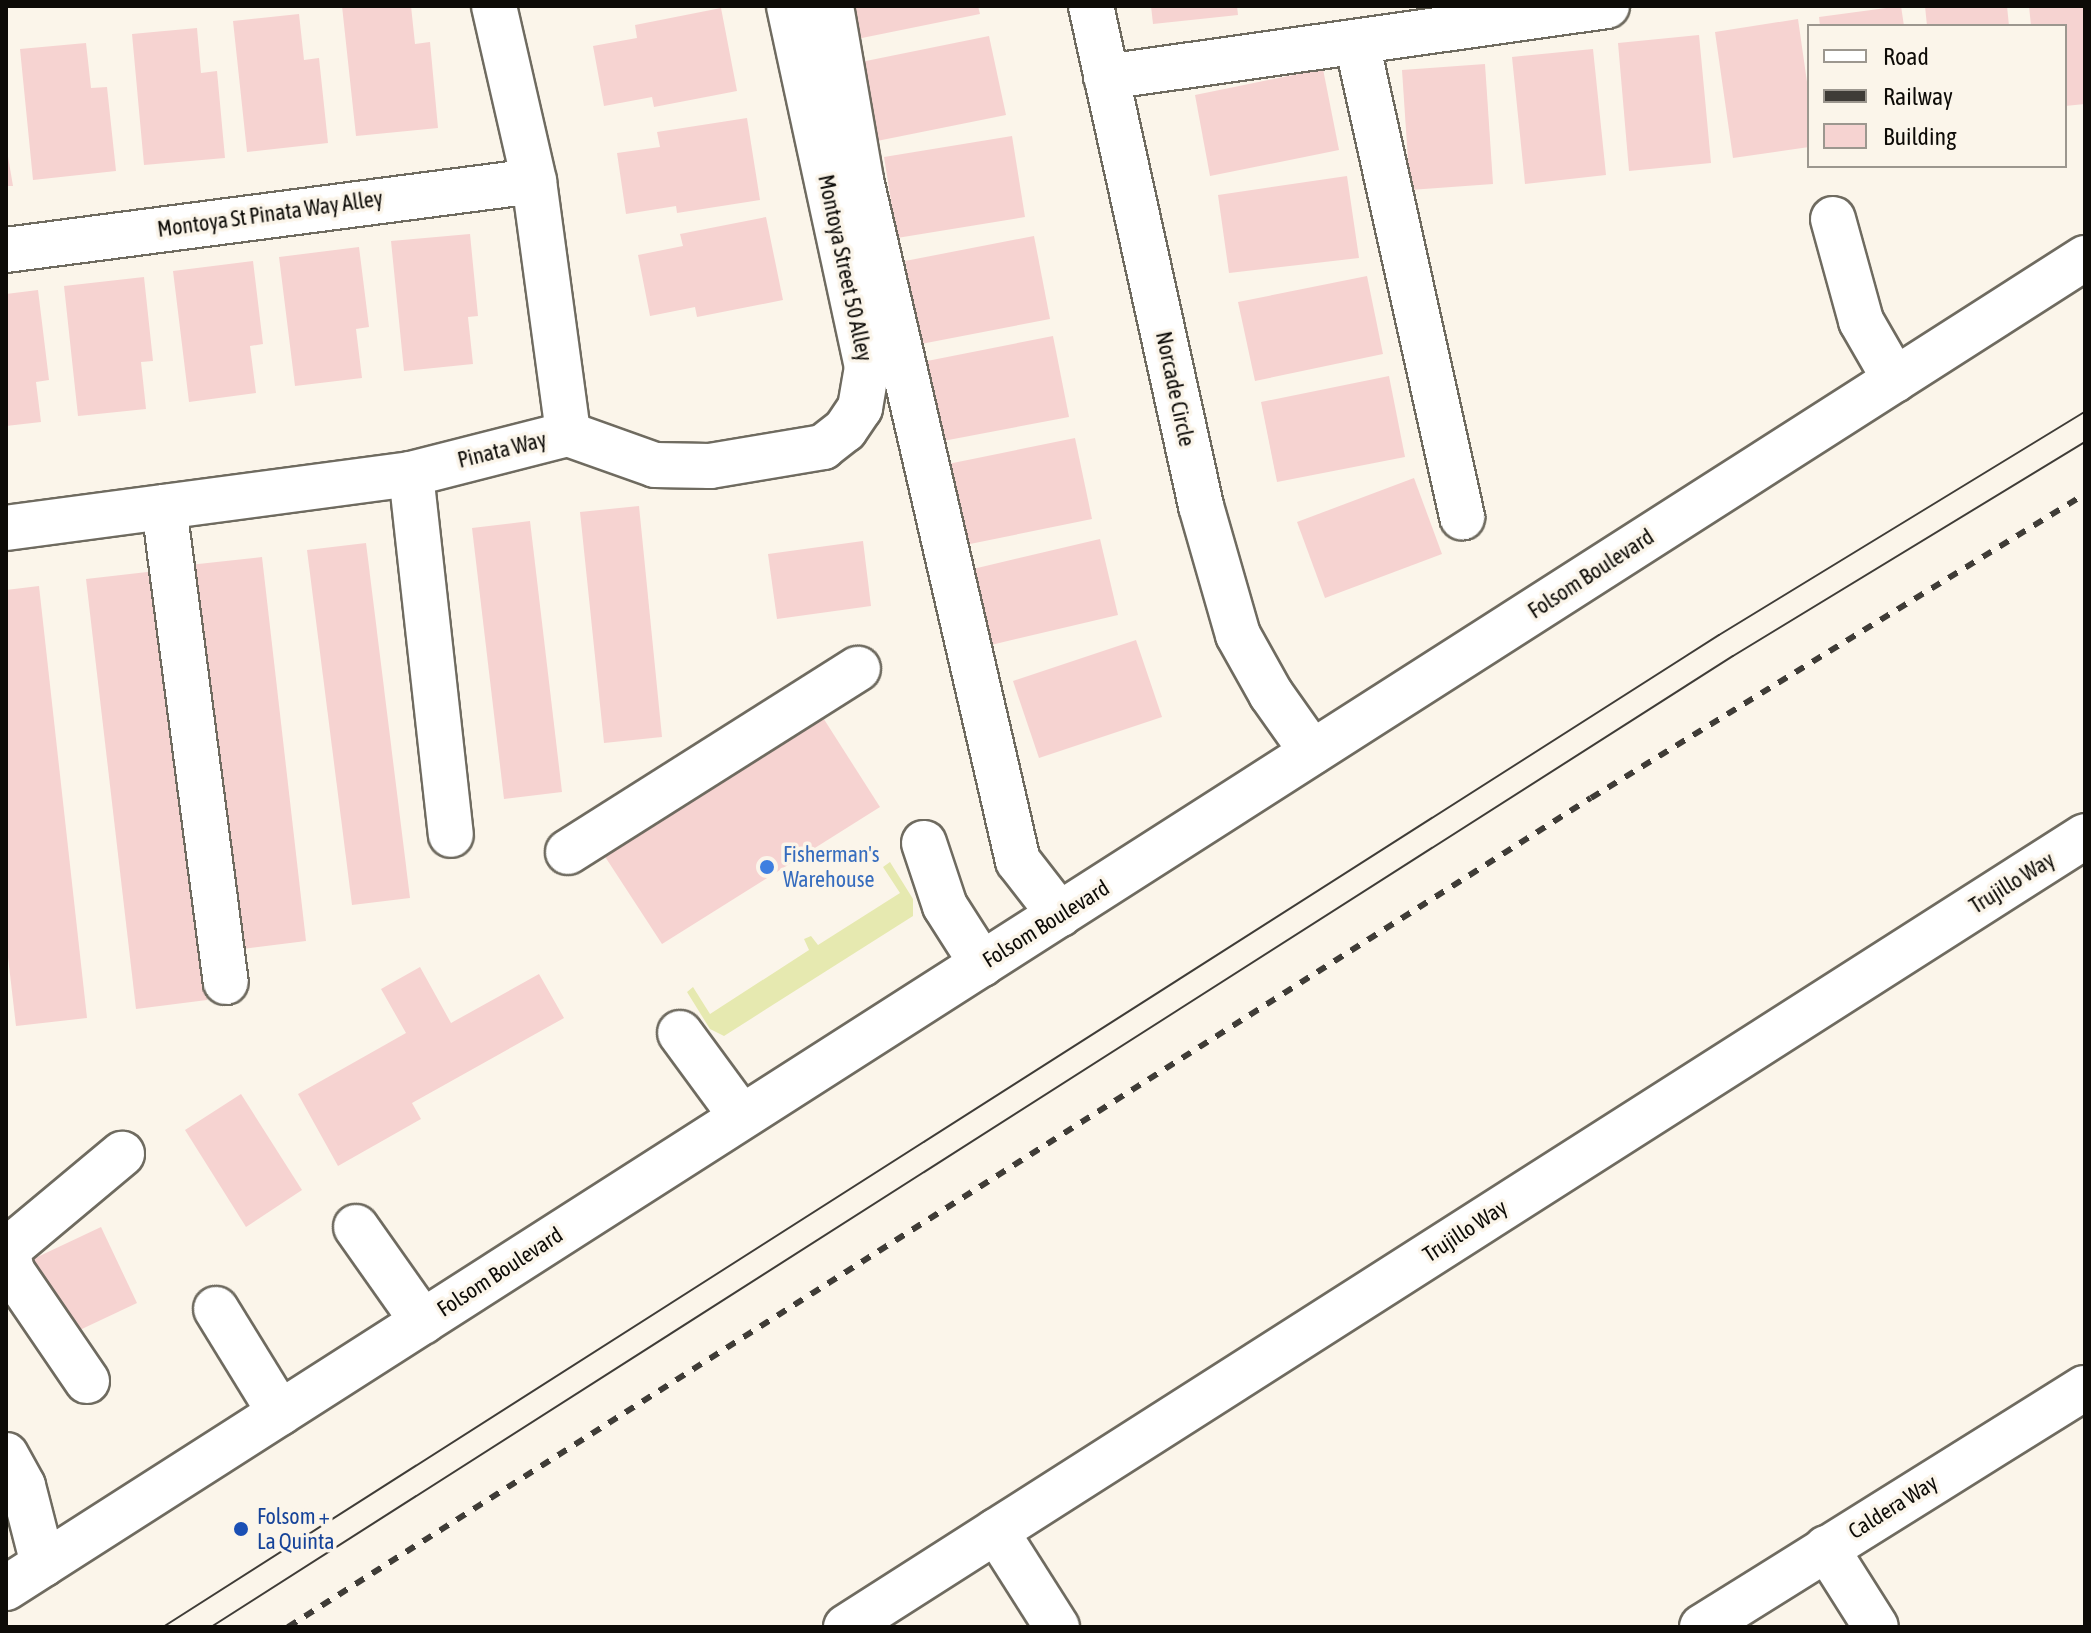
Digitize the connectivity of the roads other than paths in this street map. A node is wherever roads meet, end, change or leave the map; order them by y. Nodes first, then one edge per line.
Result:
1 (494, 6) edge
2 (789, 6) edge
3 (831, 6) edge
4 (1091, 6) edge
5 (1607, 6) edge
6 (1357, 43) junction
7 (1106, 77) junction
8 (534, 181) junction
9 (1833, 219) dead end
10 (6, 250) edge
11 (2085, 258) edge
12 (1895, 380) junction
13 (568, 434) junction
14 (411, 474) junction
15 (164, 507) junction
16 (1462, 518) dead end
17 (6, 528) edge
18 (858, 669) dead end
19 (1312, 752) junction
20 (451, 835) dead end
21 (2085, 836) edge
22 (924, 843) dead end
23 (568, 852) dead end
24 (1060, 915) junction
25 (982, 964) junction
26 (226, 982) dead end
27 (680, 1033) dead end
28 (741, 1116) junction
29 (122, 1154) dead end
30 (356, 1227) dead end
31 (216, 1309) dead end
32 (423, 1322) junction
33 (87, 1381) dead end
34 (2085, 1388) edge
35 (280, 1413) junction
36 (6, 1455) edge
37 (996, 1531) junction
38 (6, 1535) edge
39 (1826, 1548) junction
40 (43, 1564) junction
41 (6, 1588) edge
42 (846, 1627) edge
43 (1057, 1627) edge
44 (1702, 1627) edge
45 (1876, 1627) edge

1 - 8 street, Pinata Way
2 - 13 street, Montoya Street 50 Alley
3 - 24 street
4 - 7 street, Norcade Circle
5 - 6 street
6 - 7 street
6 - 16 street
7 - 19 street, Norcade Circle
8 - 10 street, Montoya St Pinata Way Alley
8 - 13 street, Pinata Way
9 - 12 street
11 - 12 street, Folsom Boulevard
12 - 19 street, Folsom Boulevard
13 - 14 street, Pinata Way
14 - 15 street, Pinata Way
14 - 20 street
15 - 17 street, Pinata Way
15 - 26 street
18 - 23 street
19 - 24 street, Folsom Boulevard
21 - 37 street, Trujillo Way
22 - 25 street
24 - 25 street, Folsom Boulevard
25 - 28 street, Folsom Boulevard
27 - 28 street
28 - 32 street, Folsom Boulevard
29 - 33 street
30 - 32 street
31 - 35 street
32 - 35 street, Folsom Boulevard
34 - 39 street, Caldera Way
35 - 40 street, Folsom Boulevard
36 - 40 street
37 - 42 street, Trujillo Way
37 - 43 street
38 - 40 street
39 - 44 street, Caldera Way
39 - 45 street
40 - 41 street, Folsom Boulevard

